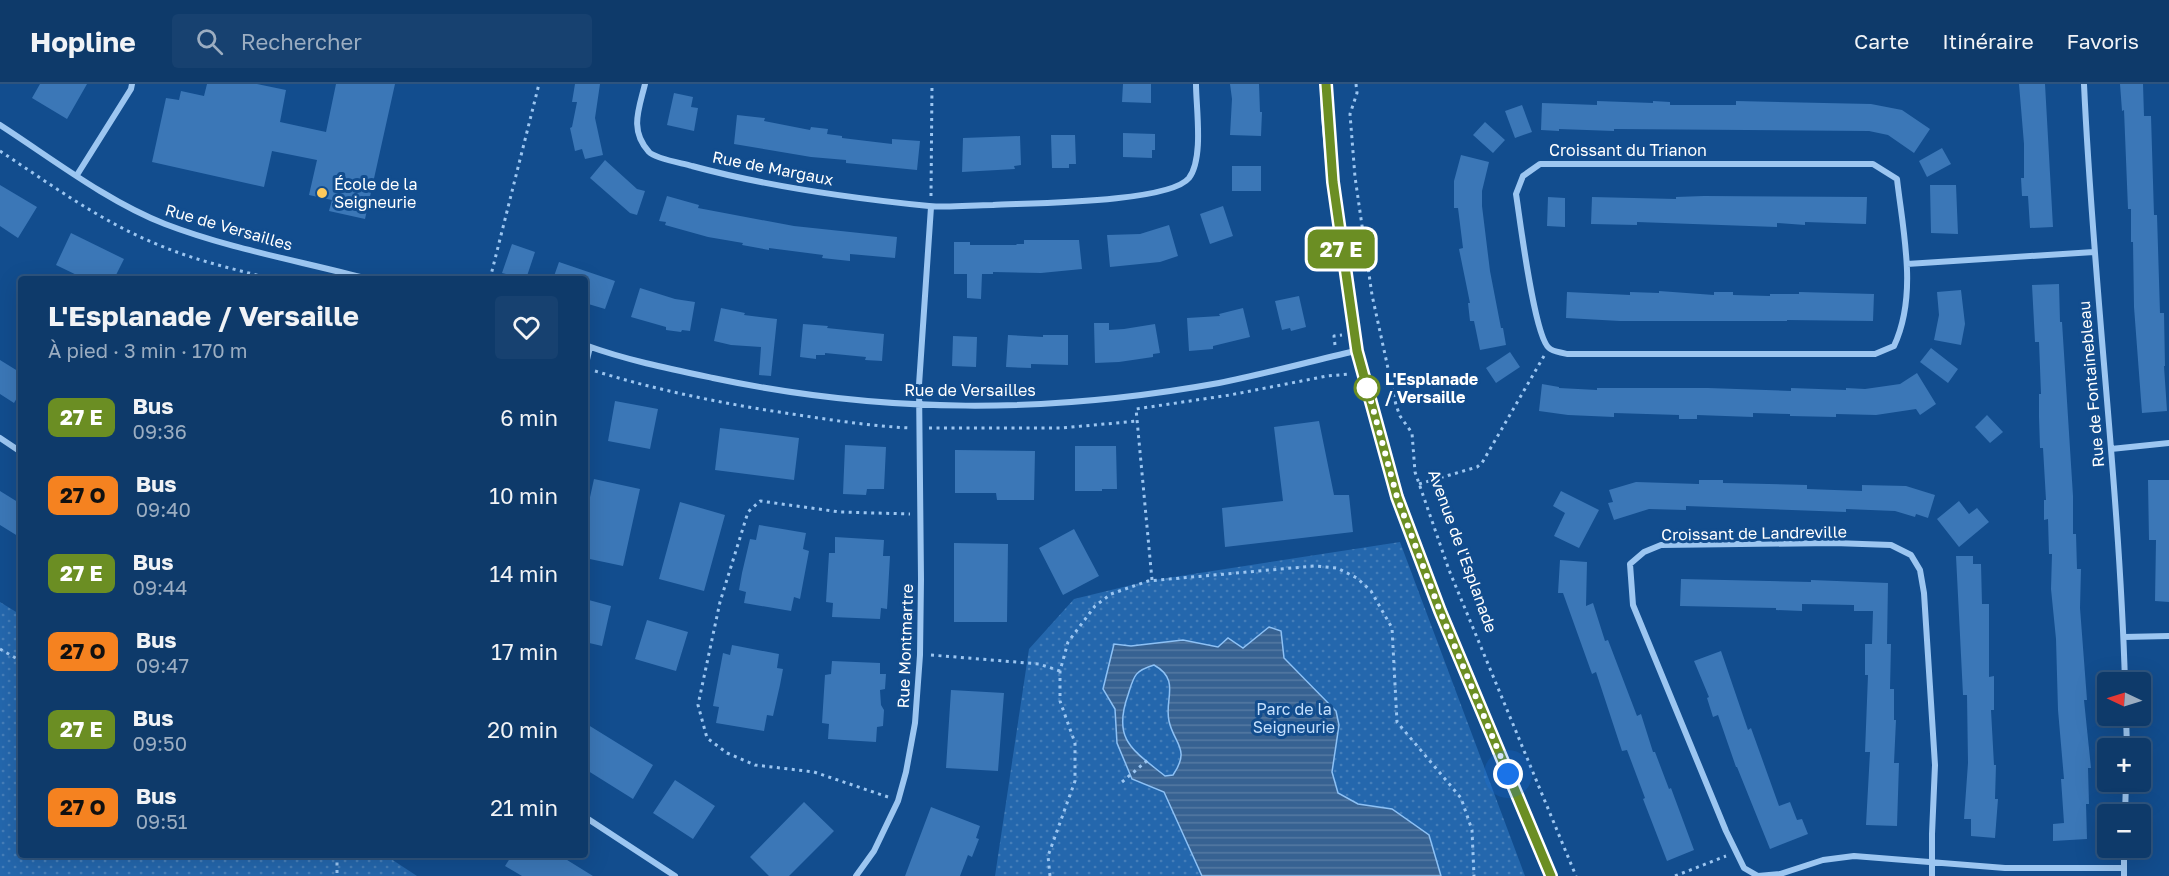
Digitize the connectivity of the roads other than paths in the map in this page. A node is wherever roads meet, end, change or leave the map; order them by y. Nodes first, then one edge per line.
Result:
1 (132, 84) edge
2 (645, 84) edge
3 (1196, 84) edge
4 (1326, 84) edge
5 (2084, 84) edge
6 (0, 125) edge
7 (77, 175) junction
8 (931, 207) junction
9 (2094, 252) junction
10 (1907, 264) junction
11 (356, 276) edge
12 (588, 346) edge
13 (1357, 351) junction
14 (919, 405) junction
15 (0, 438) edge
16 (2169, 443) edge
17 (2111, 449) junction
18 (18, 450) edge
19 (2169, 636) edge
20 (2124, 637) junction
21 (2125, 672) edge
22 (588, 819) edge
23 (2124, 858) edge
24 (1932, 861) junction
25 (2124, 868) junction
26 (675, 876) edge
27 (856, 876) edge
28 (1551, 876) edge
29 (1932, 876) edge
30 (2124, 876) edge

1 - 7 street
2 - 8 street, Rue de Margaux
3 - 8 street, Rue de Margaux
4 - 13 street
5 - 9 street, Rue de Fontainebleau
6 - 7 street, Rue de Versailles
7 - 11 street, Rue de Versailles
8 - 14 street
9 - 10 street
9 - 17 street, Rue de Fontainebleau
10 - 10 street, Croissant du Trianon
12 - 14 street, Rue de Versailles
13 - 14 street, Rue de Versailles
13 - 28 street
14 - 27 street, Rue Montmartre
15 - 18 street
16 - 17 street
17 - 20 street, Rue de Fontainebleau
19 - 20 street
20 - 21 street, Rue de Fontainebleau
22 - 26 street
23 - 25 street
24 - 24 street, Croissant de Landreville
24 - 25 street, Croissant de Landreville
24 - 29 street
25 - 30 street

